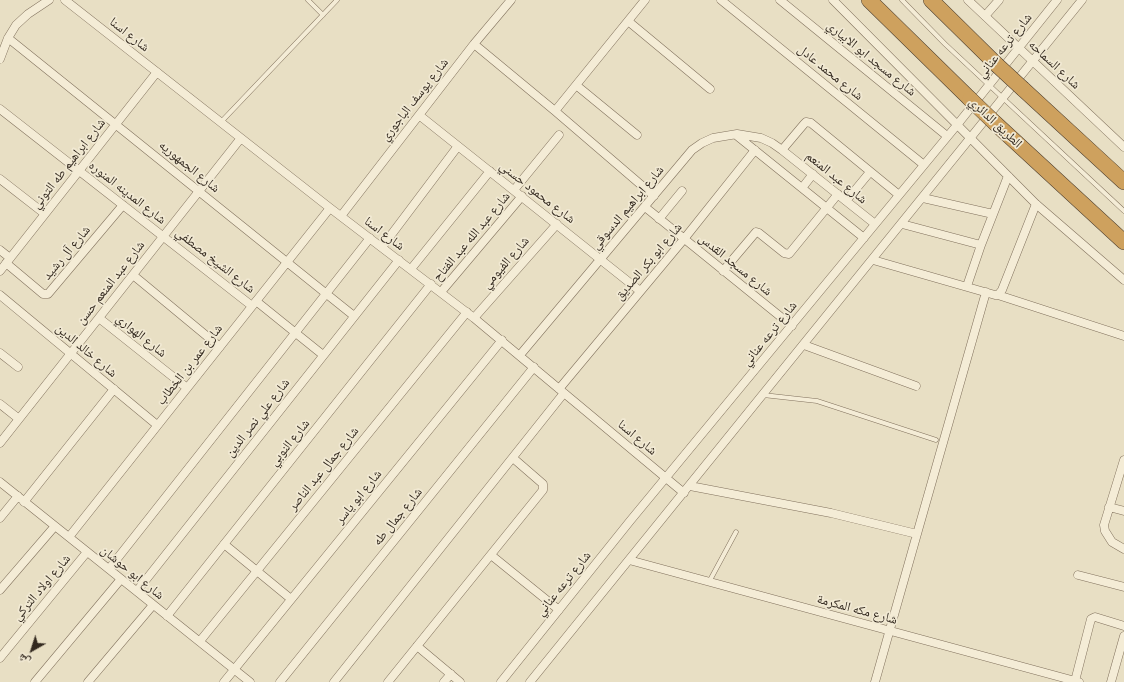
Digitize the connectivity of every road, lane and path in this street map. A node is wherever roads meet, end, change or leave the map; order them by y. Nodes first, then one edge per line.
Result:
1 (49, 0) edge
2 (65, 0) edge
3 (308, 0) edge
4 (336, 0) edge
5 (510, 0) edge
6 (645, 0) edge
7 (721, 0) edge
8 (780, 0) edge
9 (833, 0) edge
10 (869, 0) edge
11 (902, 0) edge
12 (931, 0) edge
13 (968, 0) edge
14 (999, 0) edge
15 (1057, 0) edge
16 (1082, 0) edge
17 (323, 15) junction
18 (986, 16) junction
19 (628, 21) junction
20 (8, 38) junction
21 (474, 44) junction
22 (1019, 48) junction
23 (0, 59) edge
24 (1033, 61) junction
25 (157, 72) junction
26 (576, 85) junction
27 (710, 89) dead end
28 (0, 109) edge
29 (555, 111) junction
30 (419, 115) junction
31 (221, 122) junction
32 (116, 124) junction
33 (957, 125) junction
34 (736, 134) junction
35 (558, 135) dead end
36 (636, 135) dead end
37 (947, 136) junction
38 (241, 138) junction
39 (971, 139) junction
40 (458, 146) junction
41 (1124, 147) edge
42 (755, 150) junction
43 (782, 150) junction
44 (924, 165) junction
45 (79, 171) junction
46 (490, 171) junction
47 (870, 172) junction
48 (813, 174) junction
49 (1008, 176) junction
50 (0, 179) edge
51 (1124, 182) edge
52 (802, 188) junction
53 (514, 190) junction
54 (199, 191) junction
55 (682, 191) dead end
56 (838, 194) junction
57 (899, 195) junction
58 (522, 196) junction
59 (654, 196) junction
60 (923, 198) junction
61 (846, 201) junction
62 (1036, 204) junction
63 (123, 205) junction
64 (645, 207) junction
65 (330, 208) junction
66 (826, 208) junction
67 (1124, 211) edge
68 (45, 214) junction
69 (993, 214) junction
70 (341, 216) junction
71 (659, 219) junction
72 (556, 224) junction
73 (875, 224) junction
74 (902, 224) junction
75 (163, 236) junction
76 (370, 238) junction
77 (864, 238) junction
78 (684, 239) junction
79 (1124, 242) edge
80 (981, 245) junction
81 (382, 247) junction
82 (0, 250) edge
83 (601, 259) junction
84 (8, 260) junction
85 (399, 260) junction
86 (873, 260) junction
87 (287, 262) junction
88 (411, 269) junction
89 (0, 271) edge
90 (723, 271) junction
91 (133, 275) junction
92 (1124, 280) edge
93 (431, 284) junction
94 (967, 286) junction
95 (640, 291) junction
96 (441, 292) junction
97 (986, 292) junction
98 (327, 294) junction
99 (0, 295) edge
100 (998, 295) junction
101 (254, 303) junction
102 (467, 312) junction
103 (354, 316) junction
104 (99, 318) junction
105 (474, 318) junction
106 (792, 326) junction
107 (296, 333) junction
108 (1124, 336) edge
109 (502, 340) junction
110 (804, 345) junction
111 (220, 347) junction
112 (0, 353) edge
113 (70, 354) junction
114 (323, 355) junction
115 (520, 355) junction
116 (18, 367) dead end
117 (534, 367) junction
118 (916, 386) dead end
119 (187, 388) junction
120 (114, 389) junction
121 (562, 391) junction
122 (763, 395) junction
123 (0, 404) edge
124 (18, 419) junction
125 (158, 425) junction
126 (936, 440) dead end
127 (0, 443) edge
128 (513, 458) junction
129 (1124, 460) edge
130 (1122, 472) edge
131 (667, 478) junction
132 (0, 482) edge
133 (687, 490) junction
134 (21, 499) junction
135 (1109, 507) junction
136 (1124, 511) edge
137 (0, 518) edge
138 (55, 526) junction
139 (736, 532) dead end
140 (917, 534) junction
141 (69, 537) junction
142 (224, 544) junction
143 (1124, 549) edge
144 (87, 552) junction
145 (490, 555) junction
146 (629, 560) junction
147 (109, 569) junction
148 (257, 571) junction
149 (1078, 575) dead end
150 (121, 579) junction
151 (709, 582) junction
152 (1124, 587) edge
153 (0, 590) edge
154 (136, 591) junction
155 (291, 599) junction
156 (153, 604) junction
157 (559, 610) junction
158 (167, 616) junction
159 (1124, 626) edge
160 (889, 631) junction
161 (1124, 636) edge
162 (200, 641) junction
163 (417, 646) junction
164 (0, 658) edge
165 (234, 669) junction
166 (451, 674) junction
167 (1077, 681) edge
168 (35, 682) edge
169 (88, 682) edge
170 (224, 682) edge
171 (250, 682) edge
172 (280, 682) edge
173 (334, 682) edge
174 (388, 682) edge
175 (444, 682) edge
176 (460, 682) edge
177 (501, 682) edge
178 (530, 682) edge
179 (875, 682) edge
180 (1110, 682) edge

1 - 20 street
2 - 25 street, شارع اسنا
3 - 17 lane
4 - 17 lane
5 - 21 street, شارع يوسف الباجوري
6 - 19 street
7 - 44 street, شارع محمد عادل
8 - 37 street, شارع مسجد ابو الابياري
9 - 33 street
10 - 79 highway, الطريق الدائري, bridge
11 - 67 lane
12 - 51 highway, bridge
13 - 18 street, شارع السماحه
14 - 18 street
15 - 22 street, شارع ترعه عناني
16 - 24 street
17 - 31 lane
18 - 22 street, شارع السماحه
19 - 26 street
19 - 27 street
20 - 23 street
20 - 32 street, شارع الجمهوريه
21 - 29 street
21 - 30 street, شارع يوسف الباجوري
22 - 24 street, شارع السماحه
22 - 33 street, شارع ترعه عناني
24 - 39 street
24 - 41 street, شارع السماحه
25 - 31 street, شارع اسنا
25 - 32 street, شارع ابراهيم طه التوني
26 - 29 street
26 - 36 street
28 - 45 street, شارع المدينه المنوره
29 - 59 street
30 - 40 street, شارع محمود حسني
30 - 70 street, شارع يوسف الباجوري
31 - 38 street, شارع اسنا
32 - 45 street, شارع ابراهيم طه التوني
32 - 54 street, شارع الجمهوريه
33 - 37 street, شارع ترعه عناني
33 - 39 street
34 - 42 street
34 - 43 street, شارع ابراهيم الدسوقي
34 - 59 street, شارع ابراهيم الدسوقي
35 - 53 street
37 - 44 street, شارع ترعه عناني
38 - 54 street, شارع عبد المنعم حسن
38 - 65 street, شارع اسنا
39 - 49 street
39 - 60 street
40 - 46 street, شارع محمود حسني
40 - 81 street
42 - 52 street
42 - 78 street, شارع ابو بكر الصديق
43 - 47 street
43 - 48 street, شارع عبد المنعم
44 - 57 street, شارع ترعه عناني
45 - 63 street, شارع المدينه المنوره
45 - 68 street, شارع ابراهيم طه التوني
46 - 53 street, شارع محمود حسني
46 - 88 street
47 - 57 street
47 - 61 street
48 - 52 street
48 - 56 street, شارع عبد المنعم
49 - 62 street
49 - 69 street
50 - 68 street
52 - 66 street
53 - 58 street, شارع محمود حسني
54 - 75 street, شارع عبد المنعم حسن
54 - 87 street, شارع الجمهوريه
55 - 71 street
56 - 61 street, شارع عبد المنعم
56 - 66 street
57 - 73 street, شارع ترعه عناني
58 - 72 street, شارع محمود حسني
58 - 96 street, شارع عبد الله عبد الفتاح
59 - 64 street, شارع ابراهيم الدسوقي
60 - 69 street
60 - 74 street
61 - 73 street, شارع عبد المنعم
62 - 92 street
62 - 100 street
63 - 75 street, شارع المدينه المنوره
63 - 84 street, شارع آل رشيد
64 - 71 street, شارع مسجد القدس
64 - 83 street, شارع ابراهيم الدسوقي
65 - 70 street, شارع اسنا
65 - 87 street, شارع عمر بن الخطاب
66 - 77 street
66 - 90 street
68 - 84 street, شارع ابراهيم طه التوني
69 - 80 street
70 - 76 street, شارع اسنا
71 - 78 street, شارع مسجد القدس
72 - 83 street, شارع محمود حسني
72 - 105 street, شارع الفيومي
73 - 77 street, شارع ترعه عناني
74 - 80 street
74 - 86 street
75 - 91 street, شارع عبد المنعم حسن
75 - 101 street, شارع الشيخ مصطفي
76 - 81 street, شارع اسنا
76 - 98 street
77 - 106 street, شارع ترعه عناني
78 - 90 street, شارع مسجد القدس
78 - 95 street, شارع ابو بكر الصديق
80 - 94 street
81 - 85 street, شارع اسنا
82 - 84 street
83 - 95 street, شارع محمود حسني
83 - 115 street, شارع ابراهيم الدسوقي
84 - 89 street, شارع ابراهيم طه التوني
85 - 88 street, شارع اسنا
85 - 103 street, شارع علي نصر الدين
86 - 94 street
86 - 110 street
87 - 98 street, شارع الجمهوريه
87 - 101 street, شارع عمر بن الخطاب
88 - 93 street, شارع اسنا
90 - 106 street, شارع مسجد القدس
91 - 104 street, شارع عبد المنعم حسن
91 - 111 street
93 - 96 street, شارع اسنا
93 - 142 street, شارع النوبي
94 - 97 street
95 - 121 street, شارع ابو بكر الصديق
96 - 102 street, شارع اسنا
97 - 100 street
97 - 140 street
98 - 103 street, شارع الجمهوريه
98 - 107 street
99 - 113 street, شارع خالد الدين
100 - 108 street
101 - 107 street, شارع الشيخ مصطفي
101 - 111 street, شارع عمر بن الخطاب
102 - 105 street, شارع اسنا
102 - 148 street, شارع جمال عبد الناصر
103 - 114 street, شارع علي نصر الدين
104 - 113 street, شارع عبد المنعم حسن
104 - 119 street, شارع الهواري
105 - 109 street, شارع اسنا
106 - 131 street, شارع ترعه عناني
107 - 114 street, شارع الشيخ مصطفي
107 - 147 street
109 - 115 street, شارع اسنا
109 - 155 street, شارع ابو ياسر
110 - 118 street
110 - 122 street
111 - 119 street, شارع عمر بن الخطاب
112 - 116 street
113 - 120 street, شارع خالد الدين
113 - 124 street, شارع عبد المنعم حسن
114 - 154 street, شارع علي نصر الدين
115 - 117 street, شارع اسنا
117 - 121 street, شارع اسنا
117 - 172 street, شارع جمال طه
119 - 125 street, شارع عمر بن الخطاب
120 - 125 street, شارع خالد الدين
120 - 134 street
121 - 128 street, شارع ابو بكر الصديق
121 - 131 street, شارع اسنا
122 - 126 lane
122 - 133 street
123 - 124 street
124 - 127 street, شارع عبد المنعم حسن
125 - 141 street, شارع عمر بن الخطاب
128 - 145 street
128 - 173 street, شارع ابو بكر الصديق
129 - 130 street
130 - 135 street
131 - 133 street, شارع اسنا
131 - 157 street, شارع ترعه عناني
132 - 134 street, شارع ابو حوشان
133 - 140 street
133 - 146 street
134 - 137 street
134 - 138 street, شارع ابو حوشان
135 - 136 street
135 - 143 street
138 - 141 street, شارع ابو حوشان
138 - 153 street
139 - 151 lane
140 - 160 street
141 - 144 street, شارع ابو حوشان
142 - 148 street
142 - 158 street, شارع النوبي
144 - 147 street, شارع ابو حوشان
144 - 164 street, شارع اولاد التركي
145 - 157 street
145 - 163 street
146 - 151 street, شارع مكه المكرمة
146 - 178 street
147 - 150 street, شارع ابو حوشان
148 - 155 street
148 - 162 street, شارع جمال عبد الناصر
149 - 152 street
150 - 154 street, شارع ابو حوشان
150 - 168 street
151 - 160 street, شارع مكه المكرمة
154 - 156 street, شارع ابو حوشان
155 - 165 street, شارع ابو ياسر
156 - 158 street, شارع ابو حوشان
156 - 169 street
157 - 177 street, شارع ترعه عناني
158 - 162 street, شارع ابو حوشان
159 - 167 street
160 - 167 street, شارع مكه المكرمة
160 - 179 street
161 - 180 street
162 - 165 street, شارع ابو حوشان
163 - 166 street
163 - 174 street
165 - 170 street, شارع ابو ياسر
165 - 171 street, شارع ابو حوشان
166 - 175 street
166 - 176 street

